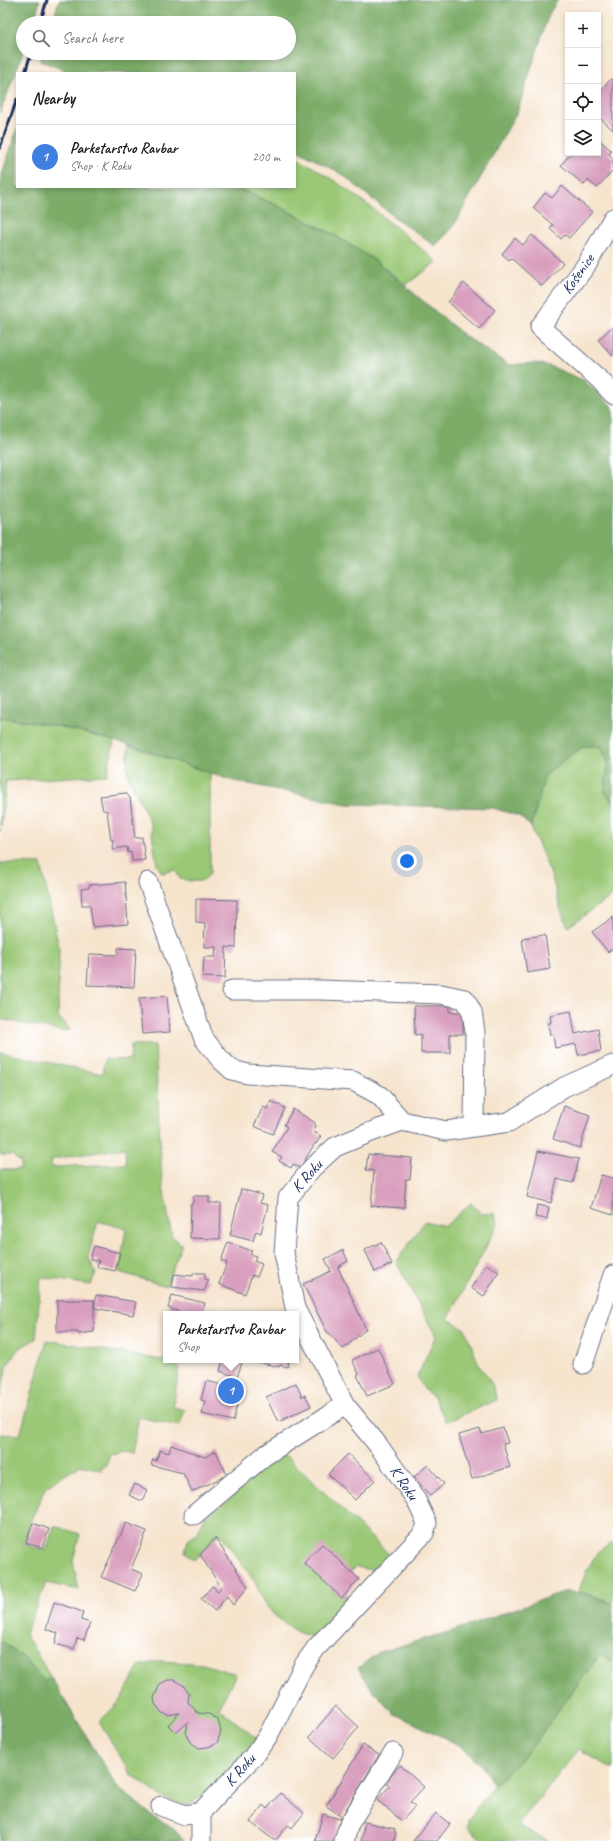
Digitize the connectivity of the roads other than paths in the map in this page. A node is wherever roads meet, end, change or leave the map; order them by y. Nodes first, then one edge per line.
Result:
1 (613, 218) edge
2 (613, 394) edge
3 (148, 882) dead end
4 (232, 990) dead end
5 (613, 1065) edge
6 (402, 1121) junction
7 (474, 1127) junction
8 (613, 1275) edge
9 (297, 1311) edge
10 (299, 1316) edge
11 (583, 1364) dead end
12 (345, 1405) junction
13 (194, 1515) dead end
14 (393, 1753) dead end
15 (161, 1806) dead end
16 (202, 1812) junction
17 (201, 1841) edge
18 (344, 1841) edge

1 - 2 street, Košenice
3 - 6 street
4 - 7 street
5 - 7 street
6 - 7 street
6 - 9 street, K Roku
8 - 11 street
10 - 12 street, K Roku
12 - 13 street
12 - 16 street, K Roku
14 - 18 street
15 - 16 street
16 - 17 street

